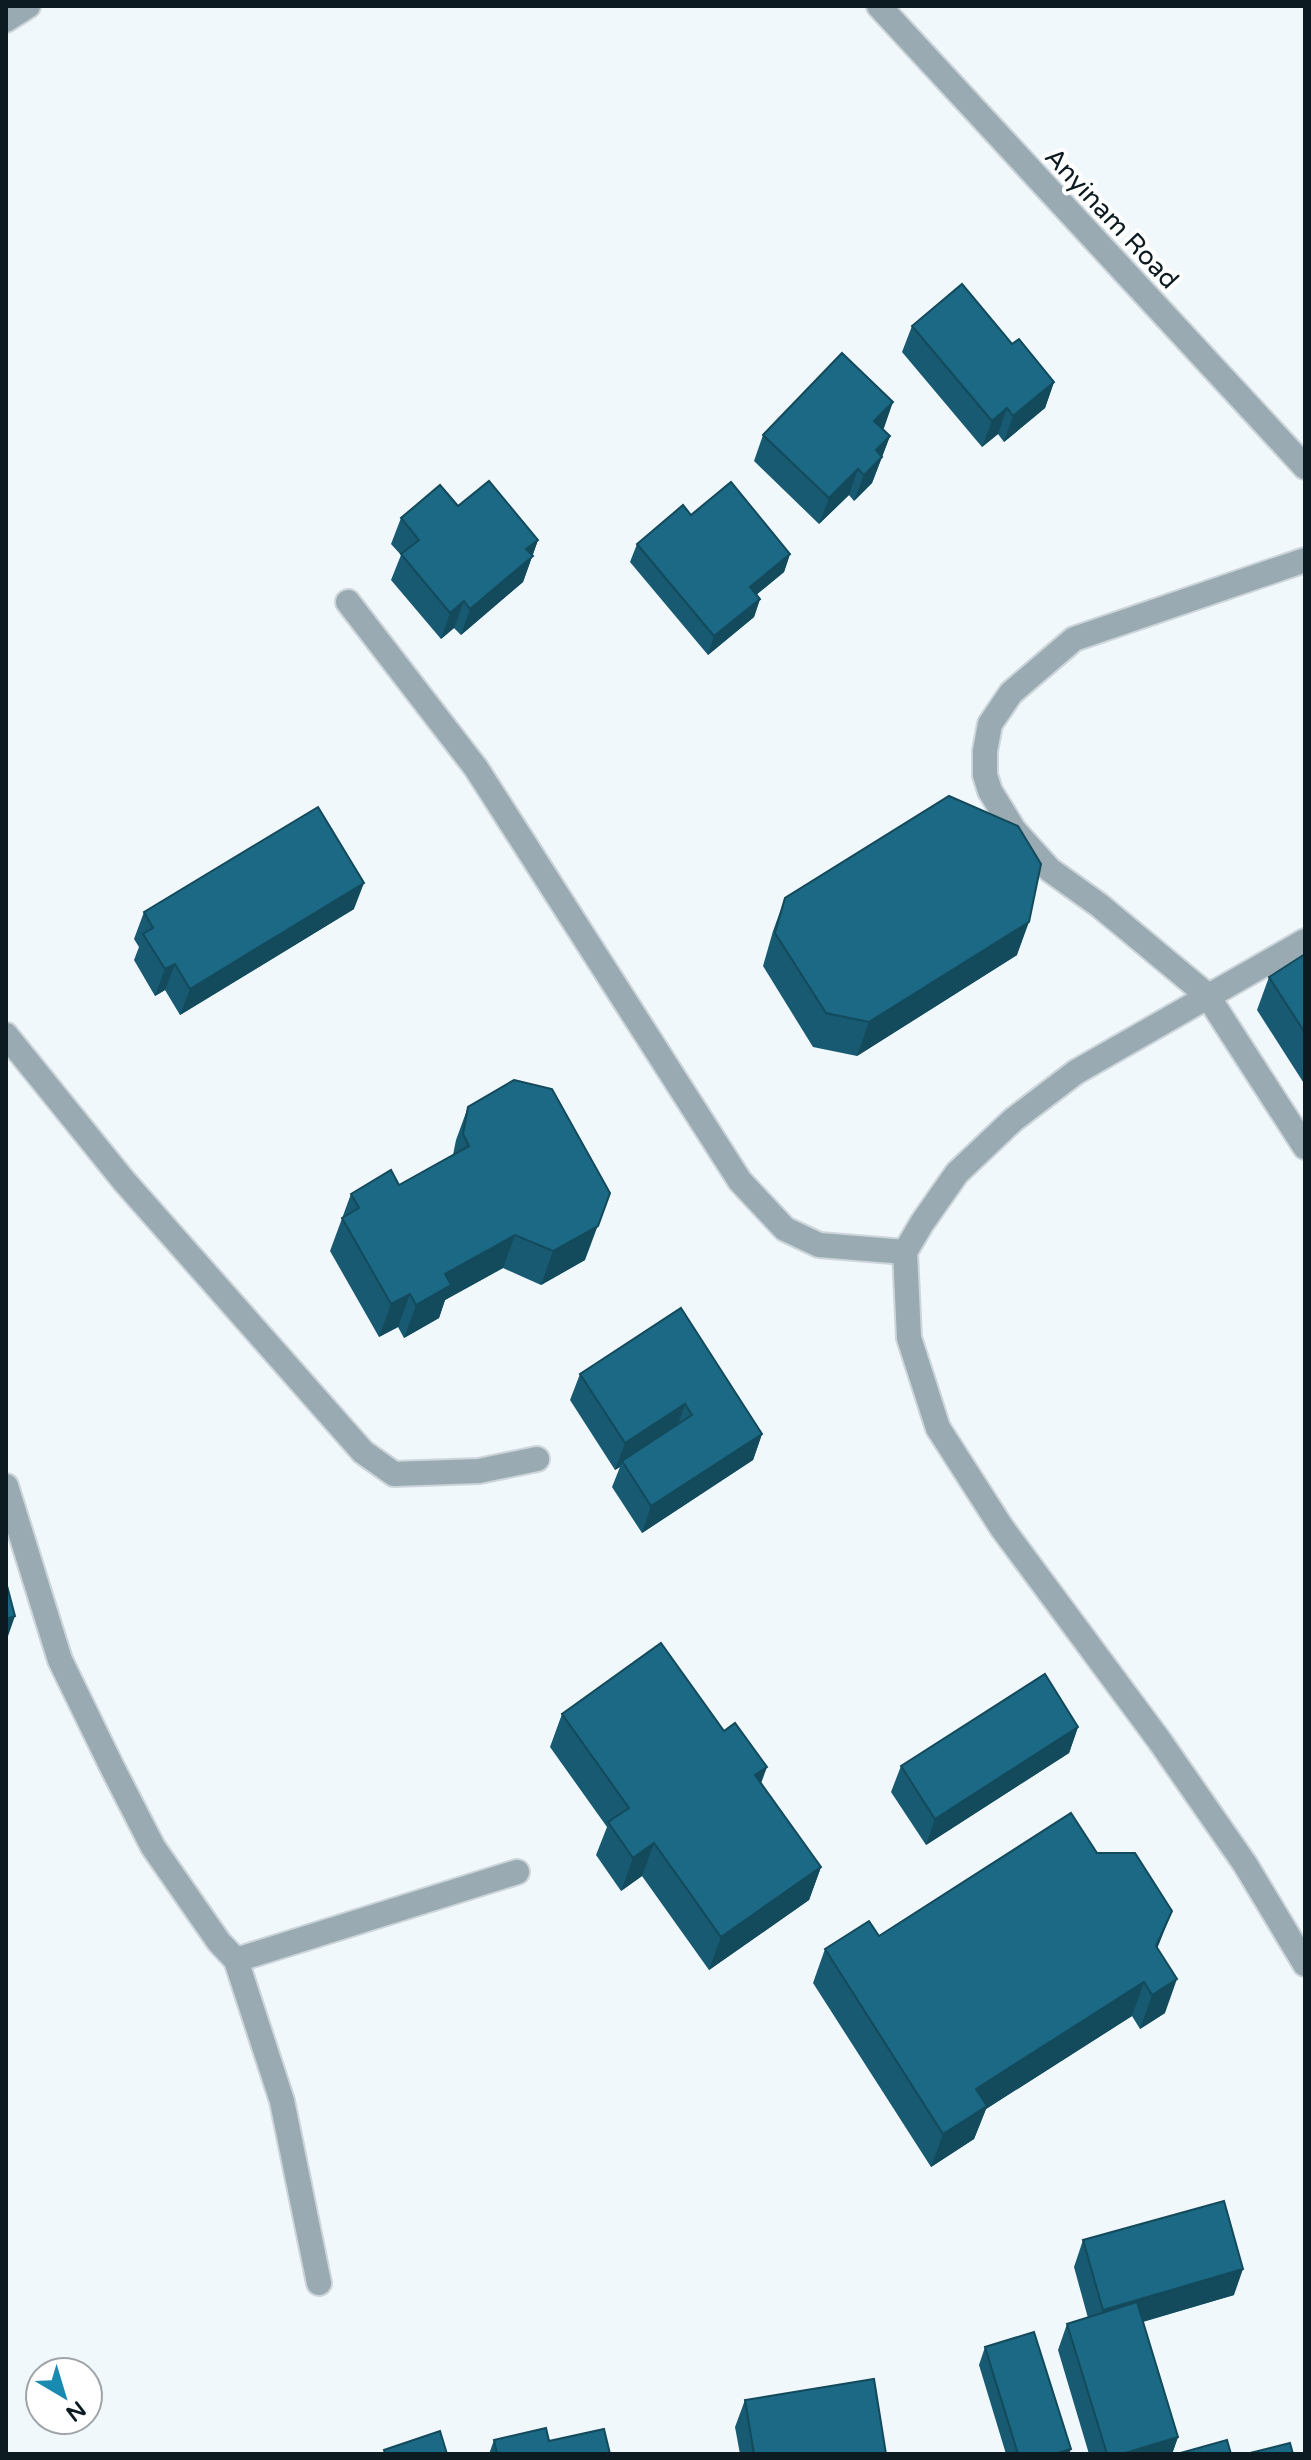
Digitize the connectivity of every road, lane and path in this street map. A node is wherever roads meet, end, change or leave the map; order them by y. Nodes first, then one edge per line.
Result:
1 (28, 6) edge
2 (879, 6) edge
3 (6, 20) edge
4 (1305, 467) edge
5 (1305, 560) edge
6 (348, 602) dead end
7 (1305, 941) edge
8 (1207, 995) junction
9 (6, 1035) edge
10 (1305, 1147) edge
11 (905, 1252) junction
12 (537, 1459) dead end
13 (6, 1486) edge
14 (517, 1872) dead end
15 (236, 1960) junction
16 (1305, 1964) edge
17 (319, 2283) dead end

1 - 3 street
2 - 4 street, Anyinam Road
5 - 8 street
6 - 11 street
7 - 8 street
8 - 10 street
8 - 11 street
9 - 12 street
11 - 16 street
13 - 15 street
14 - 15 street
15 - 17 street

